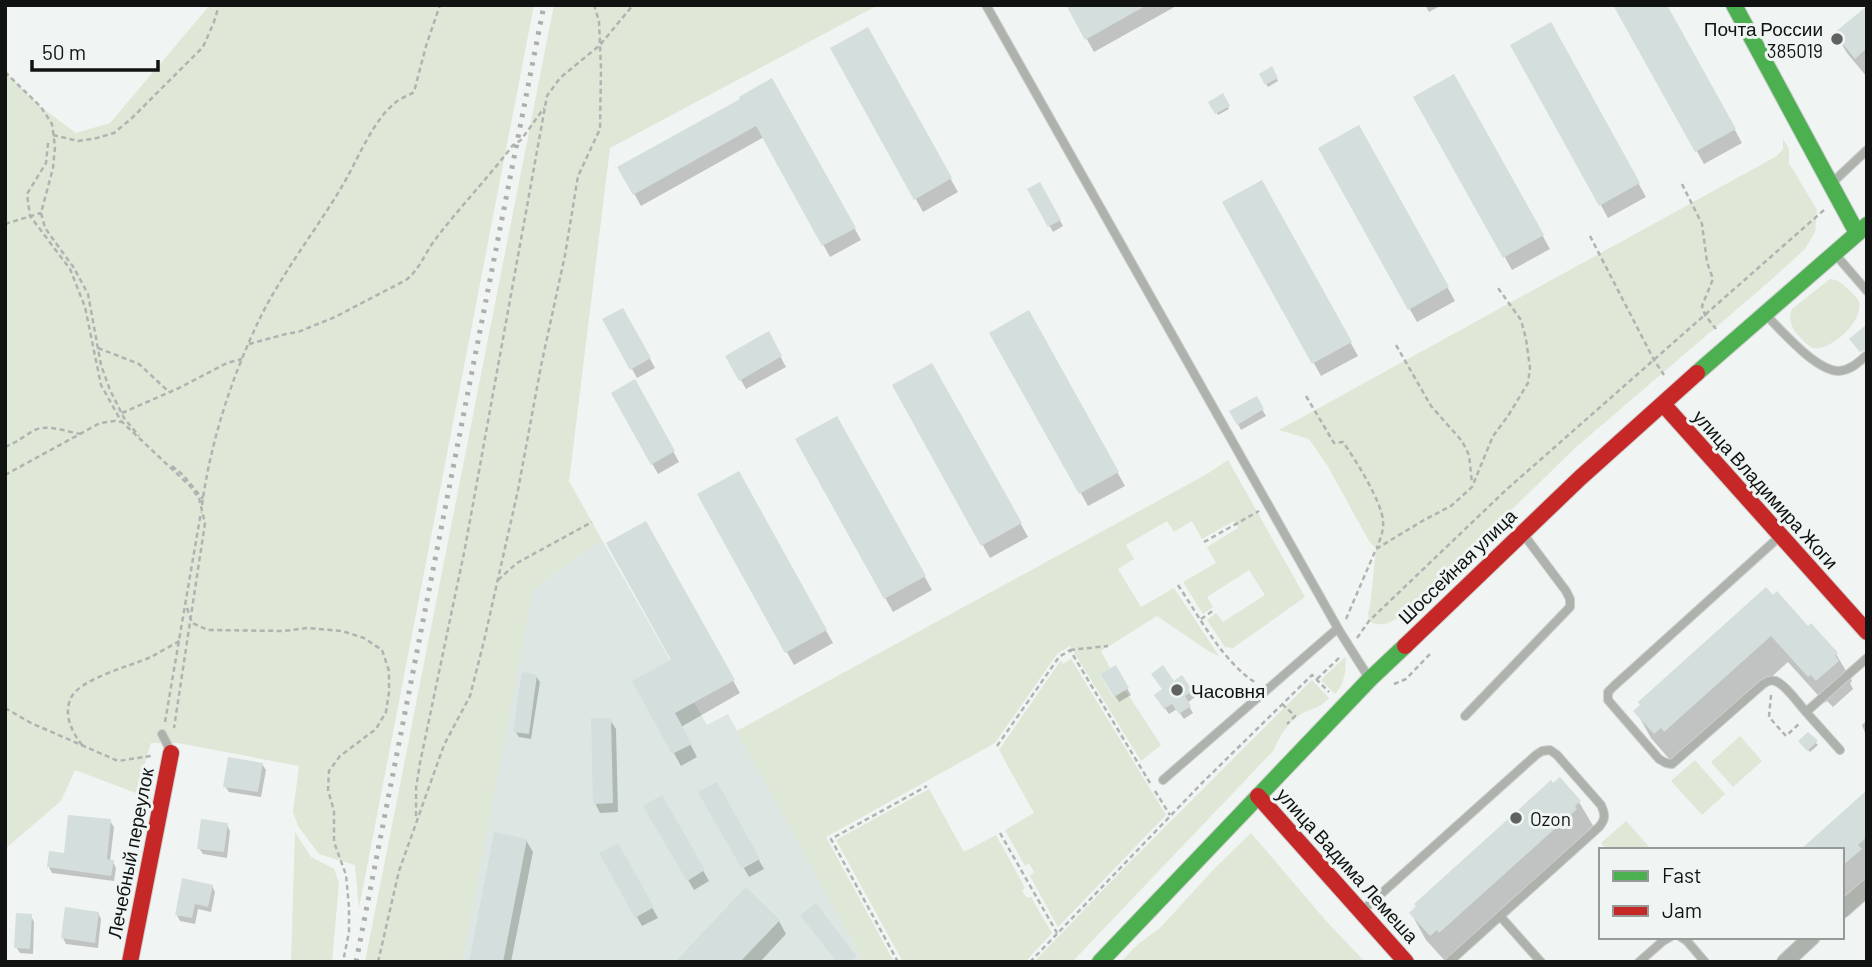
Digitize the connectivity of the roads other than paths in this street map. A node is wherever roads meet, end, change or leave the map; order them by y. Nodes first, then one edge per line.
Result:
1 (986, 5) edge
2 (1734, 5) edge
3 (1867, 150) edge
4 (1834, 191) junction
5 (1862, 229) edge
6 (1834, 253) junction
7 (1867, 291) edge
8 (1765, 313) junction
9 (1867, 355) edge
10 (1662, 404) junction
11 (1522, 533) junction
12 (1780, 536) junction
13 (1339, 630) junction
14 (1867, 632) edge
15 (1867, 658) edge
16 (1370, 679) junction
17 (1808, 713) junction
18 (1465, 716) dead end
19 (162, 734) road end
20 (1840, 750) dead end
21 (171, 753) joint
22 (1163, 780) dead end
23 (1258, 796) junction
24 (1867, 888) edge
25 (1844, 908) edge
26 (1361, 912) junction
27 (1500, 916) junction
28 (1666, 939) edge
29 (1684, 939) edge
30 (1810, 939) edge
31 (130, 962) edge
32 (1100, 962) edge
33 (1406, 962) edge
34 (1449, 962) edge
35 (1541, 962) edge
36 (1639, 962) edge
37 (1705, 962) edge
38 (1785, 962) edge

1 - 13 lane
2 - 4 main road
3 - 4 lane
4 - 5 main road
5 - 6 main road, Шоссейная улица
6 - 7 lane
6 - 8 main road, Шоссейная улица
8 - 9 lane
8 - 10 main road, Шоссейная улица
10 - 11 main road, Шоссейная улица
10 - 12 main road, улица Владимира Жоги
11 - 16 main road, Шоссейная улица
11 - 18 lane
12 - 14 main road, улица Владимира Жоги
12 - 17 lane
13 - 16 lane
13 - 22 lane
15 - 17 lane
16 - 23 main road, Шоссейная улица
17 - 20 lane
19 - 21 lane
21 - 31 main road, Лечебный переулок
23 - 26 main road, улица Вадима Лемеша
23 - 32 main road, Шоссейная улица
24 - 25 street
26 - 27 lane
26 - 33 main road, улица Вадима Лемеша
27 - 34 lane
27 - 35 lane
28 - 36 lane
29 - 37 lane
30 - 38 street

